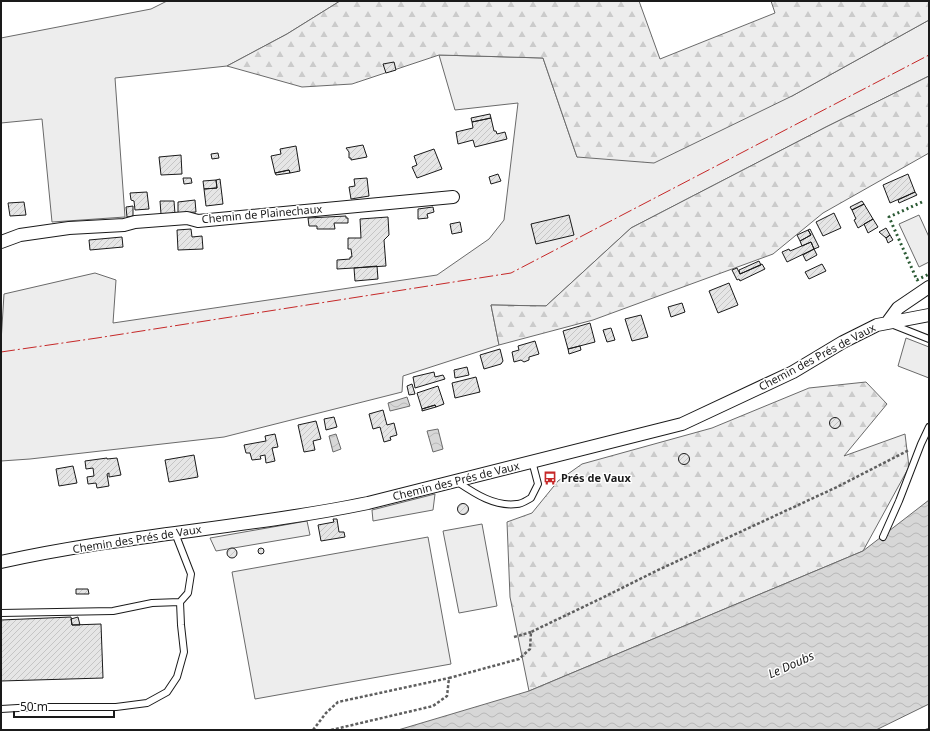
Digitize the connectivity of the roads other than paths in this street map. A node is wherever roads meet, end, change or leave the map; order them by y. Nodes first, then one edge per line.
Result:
1 (453, 197) dead end
2 (1, 242) edge
3 (929, 287) edge
4 (929, 315) edge
5 (887, 323) junction
6 (929, 339) edge
7 (929, 427) edge
8 (532, 461) junction
9 (454, 481) junction
10 (175, 532) junction
11 (883, 537) dead end
12 (1, 562) edge
13 (180, 602) junction
14 (1, 613) edge
15 (1, 709) edge

1 - 2 street, Chemin de Plainechaux
3 - 5 street, Chemin des Prés de Vaux
4 - 5 street, Chemin des Prés de Vaux
5 - 6 lane
5 - 8 street, Chemin des Prés de Vaux
7 - 11 lane
8 - 9 street, Chemin des Prés de Vaux
8 - 9 lane
9 - 10 street, Chemin des Prés de Vaux
10 - 12 street, Chemin des Prés de Vaux
10 - 13 lane
13 - 14 lane
13 - 15 lane

